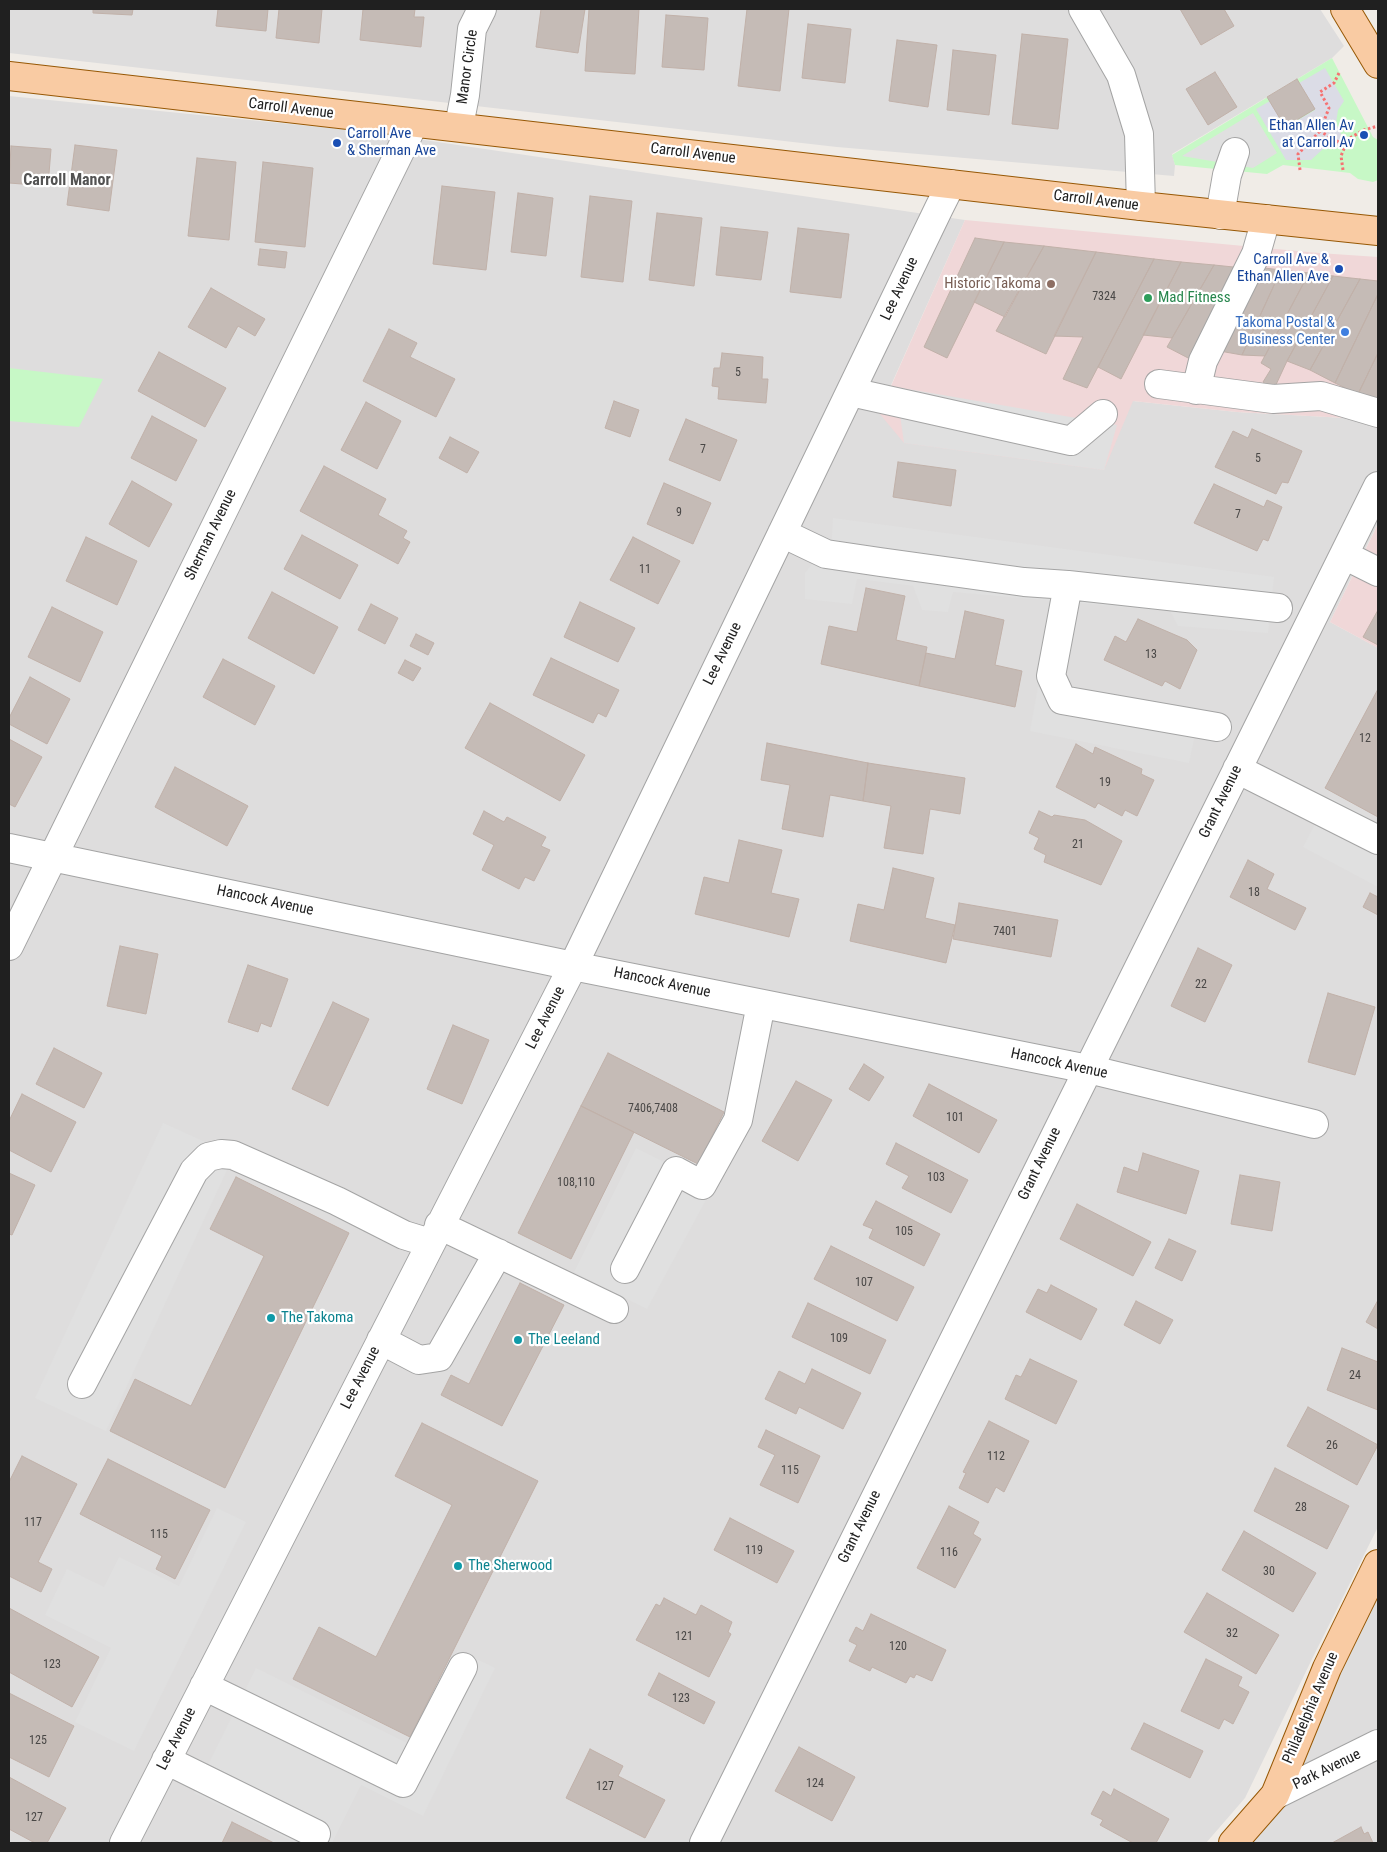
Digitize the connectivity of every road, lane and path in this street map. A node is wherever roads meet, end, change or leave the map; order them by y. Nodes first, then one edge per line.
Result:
1 (482, 9) edge
2 (1083, 9) edge
3 (1345, 9) edge
4 (1378, 64) edge
5 (1339, 73) dead end
6 (9, 76) edge
7 (414, 123) junction
8 (459, 126) junction
9 (1378, 126) edge
10 (1320, 131) junction
11 (1345, 146) junction
12 (1235, 152) dead end
13 (1300, 170) dead end
14 (1343, 170) dead end
15 (952, 184) junction
16 (1141, 206) junction
17 (1220, 215) junction
18 (1266, 220) junction
19 (1378, 231) edge
20 (1159, 384) dead end
21 (1196, 390) junction
22 (851, 392) junction
23 (1378, 413) edge
24 (1103, 414) dead end
25 (1378, 486) edge
26 (1371, 517) edge
27 (782, 533) junction
28 (1344, 555) junction
29 (1378, 572) edge
30 (1068, 584) junction
31 (1278, 608) dead end
32 (1217, 727) dead end
33 (1238, 769) junction
34 (1378, 840) edge
35 (9, 848) edge
36 (53, 856) junction
37 (9, 946) edge
38 (573, 966) junction
39 (761, 1004) junction
40 (1088, 1069) junction
41 (1314, 1124) dead end
42 (435, 1234) junction
43 (498, 1254) junction
44 (624, 1269) dead end
45 (614, 1309) dead end
46 (381, 1340) junction
47 (82, 1384) dead end
48 (1378, 1564) edge
49 (462, 1667) dead end
50 (204, 1686) junction
51 (1378, 1744) edge
52 (166, 1760) junction
53 (1275, 1795) junction
54 (316, 1834) dead end
55 (124, 1843) edge
56 (704, 1843) edge
57 (1233, 1843) edge

1 - 8 street, Manor Circle
2 - 16 street
3 - 4 main road
5 - 10 path
6 - 7 main road, Carroll Avenue
7 - 8 main road, Carroll Avenue
7 - 36 street, Sherman Avenue
8 - 15 main road, Carroll Avenue
9 - 11 path
10 - 11 path
10 - 13 path
11 - 14 path
12 - 17 street
15 - 16 main road, Carroll Avenue
15 - 22 street, Lee Avenue
16 - 17 main road, Carroll Avenue
17 - 18 main road, Carroll Avenue
18 - 19 main road, Carroll Avenue
18 - 21 street
20 - 21 street
21 - 23 street
22 - 24 street
22 - 27 street, Lee Avenue
25 - 26 street, Grant Avenue
26 - 28 street, Grant Avenue
27 - 30 street
27 - 38 street, Lee Avenue
28 - 29 street
28 - 33 street, Grant Avenue
30 - 31 street
30 - 32 street
33 - 34 street
33 - 40 street, Grant Avenue
35 - 36 street, Hancock Avenue
36 - 37 street, Sherman Avenue
36 - 38 street, Hancock Avenue
38 - 39 street, Hancock Avenue
38 - 42 street, Lee Avenue
39 - 40 street, Hancock Avenue
39 - 44 street
40 - 41 street, Hancock Avenue
40 - 56 street, Grant Avenue
42 - 43 street
42 - 46 street, Lee Avenue
42 - 47 street
43 - 45 street
43 - 46 street
46 - 50 street, Lee Avenue
48 - 53 main road, Philadelphia Avenue
49 - 50 street
50 - 52 street, Lee Avenue
51 - 53 street, Park Avenue
52 - 54 street
52 - 55 street, Lee Avenue
53 - 57 main road, Philadelphia Avenue

